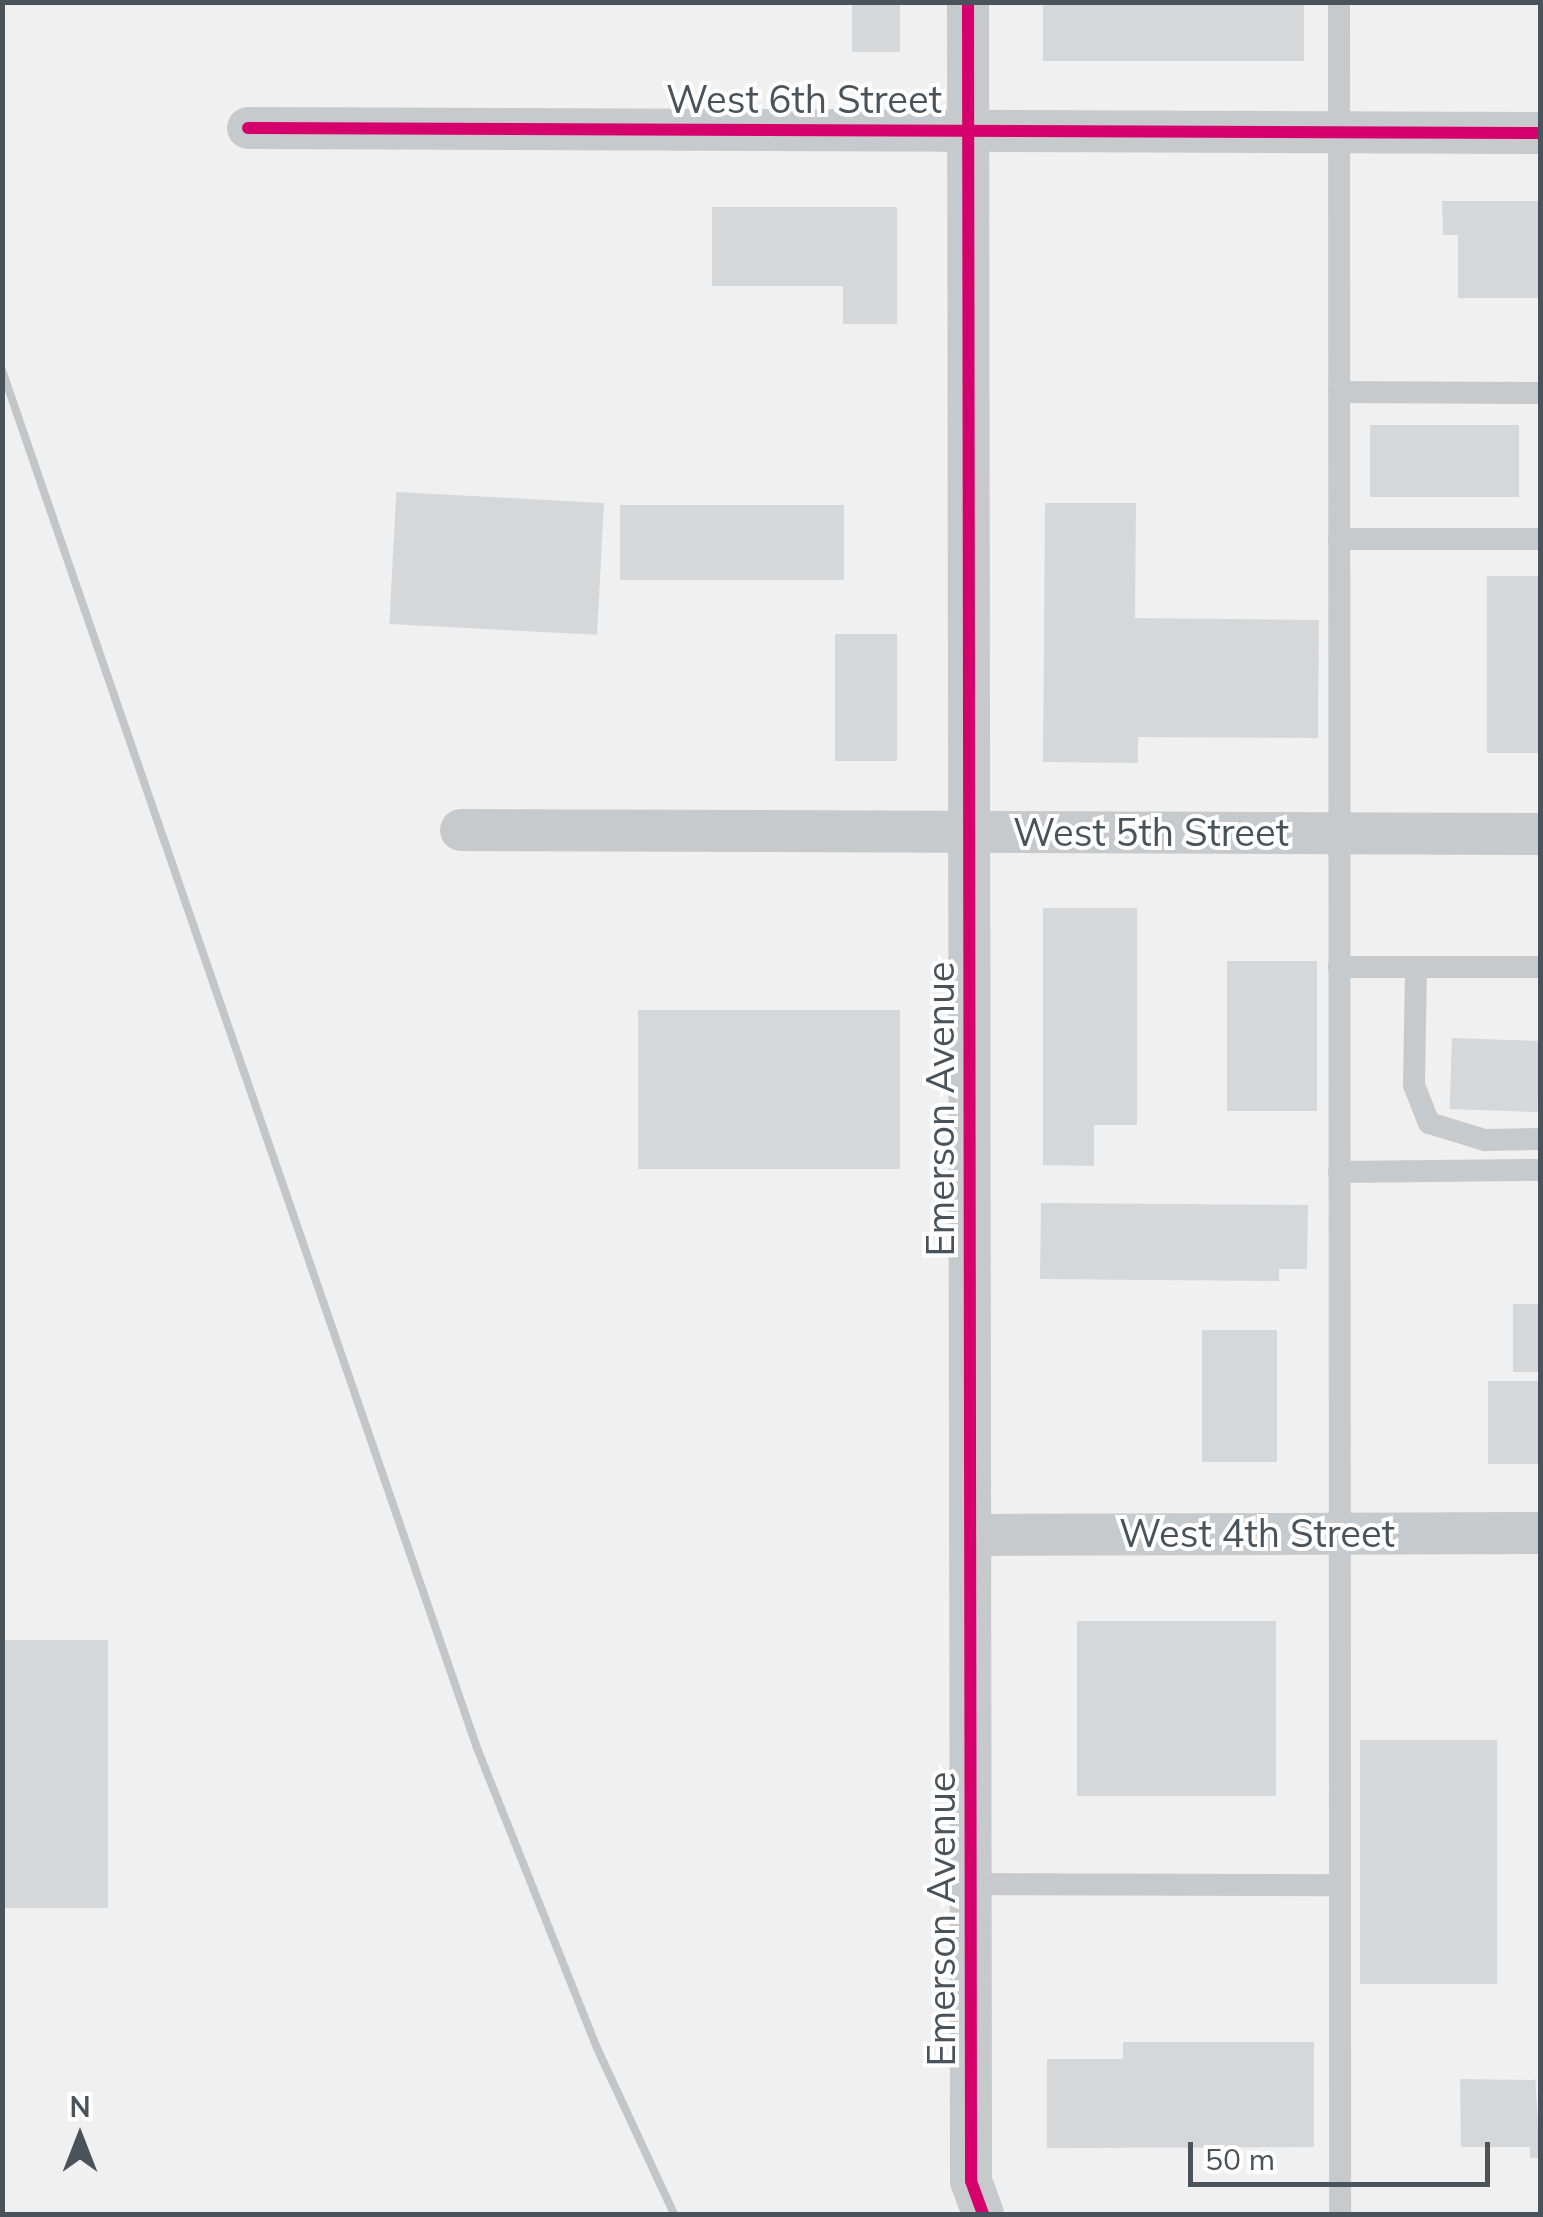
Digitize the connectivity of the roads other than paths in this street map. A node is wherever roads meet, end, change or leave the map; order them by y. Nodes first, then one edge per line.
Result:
1 (968, 2) edge
2 (1340, 2) edge
3 (248, 128) dead end
4 (967, 130) junction
5 (1340, 132) junction
6 (1540, 134) edge
7 (1340, 392) junction
8 (1540, 393) edge
9 (1340, 539) junction
10 (1540, 539) edge
11 (461, 830) dead end
12 (969, 833) junction
13 (1340, 834) junction
14 (1540, 834) edge
15 (1340, 967) junction
16 (1540, 967) edge
17 (1416, 969) junction
18 (1540, 1139) edge
19 (1540, 1170) edge
20 (1340, 1172) junction
21 (1340, 1533) junction
22 (1540, 1533) edge
23 (973, 1534) junction
24 (972, 1884) junction
25 (1340, 1886) junction
26 (982, 2214) edge
27 (1340, 2214) edge

1 - 4 street, Emerson Avenue
2 - 5 lane
3 - 4 street, West 6th Street
4 - 5 street, West 6th Street
4 - 12 street, Emerson Avenue
5 - 6 street, West 6th Street
5 - 7 lane
7 - 8 lane
7 - 9 lane
9 - 10 lane
9 - 13 lane
11 - 12 street, West 5th Street
12 - 13 street, West 5th Street
12 - 23 street, Emerson Avenue
13 - 14 street, West 5th Street
13 - 15 lane
15 - 17 lane
15 - 20 lane
16 - 17 lane
17 - 18 lane
19 - 20 lane
20 - 21 lane
21 - 22 street, West 4th Street
21 - 23 street, West 4th Street
21 - 25 lane
23 - 24 street, Emerson Avenue
24 - 25 lane
24 - 26 street, Emerson Avenue
25 - 27 lane

